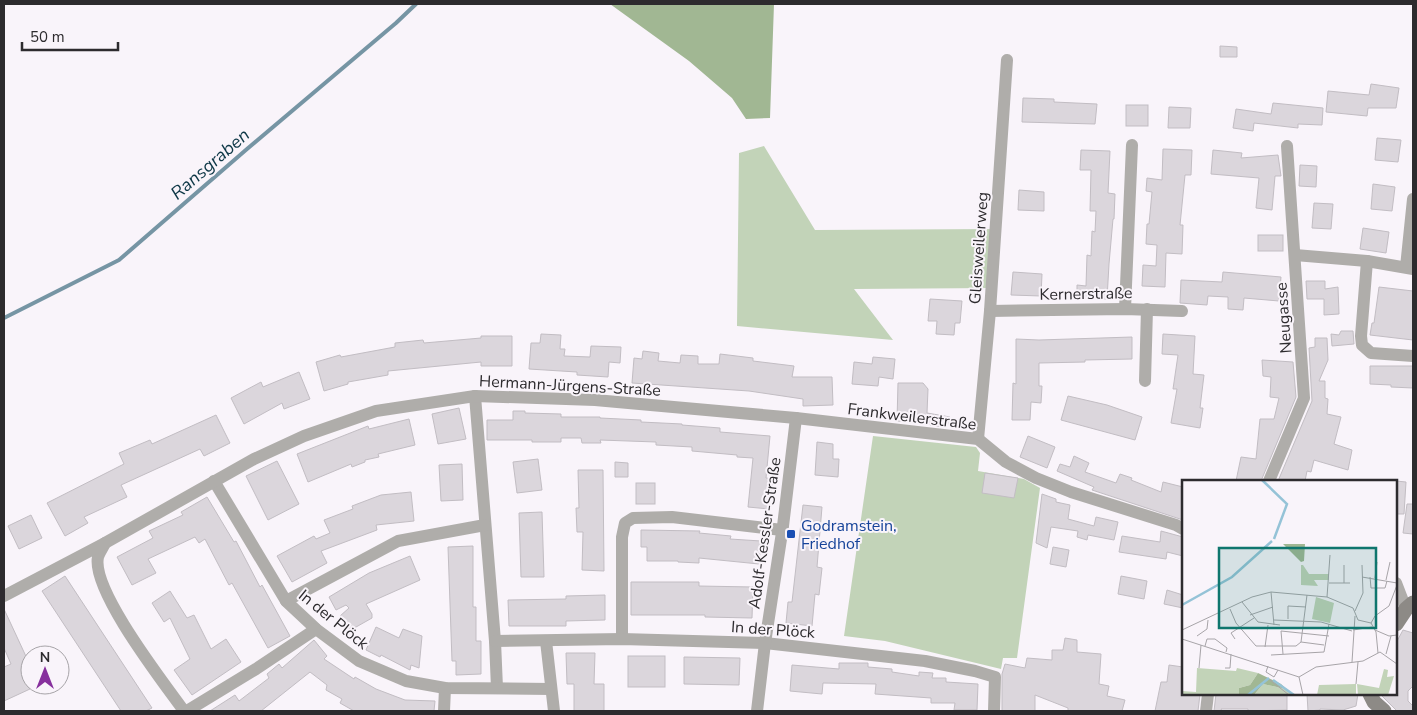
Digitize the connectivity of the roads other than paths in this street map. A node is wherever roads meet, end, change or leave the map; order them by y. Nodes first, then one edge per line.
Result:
1 (1007, 60) dead end
2 (1132, 146) dead end
3 (1287, 146) dead end
4 (1413, 199) edge
5 (1295, 255) junction
6 (1367, 261) junction
7 (1409, 268) edge
8 (1125, 309) junction
9 (1147, 309) junction
10 (990, 311) junction
11 (1182, 311) dead end
12 (1413, 356) edge
13 (1145, 381) dead end
14 (476, 396) junction
15 (796, 418) junction
16 (978, 439) junction
17 (1269, 480) edge
18 (214, 481) junction
19 (485, 524) junction
20 (1182, 528) edge
21 (782, 530) junction
22 (105, 543) junction
23 (1397, 585) edge
24 (4, 596) edge
25 (286, 601) junction
26 (1410, 606) edge
27 (1397, 623) edge
28 (316, 629) junction
29 (622, 639) junction
30 (546, 641) junction
31 (495, 642) junction
32 (765, 642) junction
33 (445, 688) junction
34 (497, 688) junction
35 (551, 689) junction
36 (1208, 695) edge
37 (1370, 695) edge
38 (186, 711) edge
39 (444, 711) edge
40 (554, 711) edge
41 (757, 711) edge
42 (994, 711) edge
43 (1206, 711) edge
44 (1384, 711) edge

1 - 10 street, Gleisweilerweg
2 - 8 street
3 - 5 street, Neugasse
4 - 7 street
5 - 6 street
5 - 17 street, Neugasse
6 - 7 street
6 - 12 street
8 - 9 street, Kernerstraße
8 - 10 street, Kernerstraße
9 - 11 street, Kernerstraße
9 - 13 street
10 - 16 street, Gleisweilerweg
14 - 15 street, Hermann-Jürgens-Straße
14 - 18 street, Hermann-Jürgens-Straße
14 - 19 street
15 - 16 street, Frankweilerstraße
15 - 21 street, Adolf-Kessler-Straße
16 - 20 street, Frankweilerstraße
18 - 22 street, Hermann-Jürgens-Straße
18 - 25 street, In der Plöck
19 - 25 street
19 - 31 street
21 - 29 street
21 - 32 street, Adolf-Kessler-Straße
22 - 24 street, Hermann-Jürgens-Straße
22 - 38 street
23 - 26 street
25 - 28 street, In der Plöck
26 - 27 street
28 - 33 street, In der Plöck
28 - 38 street
29 - 30 street, In der Plöck
29 - 32 street, In der Plöck
30 - 31 street, In der Plöck
30 - 35 street
31 - 34 street
32 - 41 street, Adolf-Kessler-Straße
32 - 42 street, In der Plöck
33 - 34 street, In der Plöck
33 - 39 street
34 - 35 street, In der Plöck
35 - 40 street
36 - 43 street
37 - 44 street

